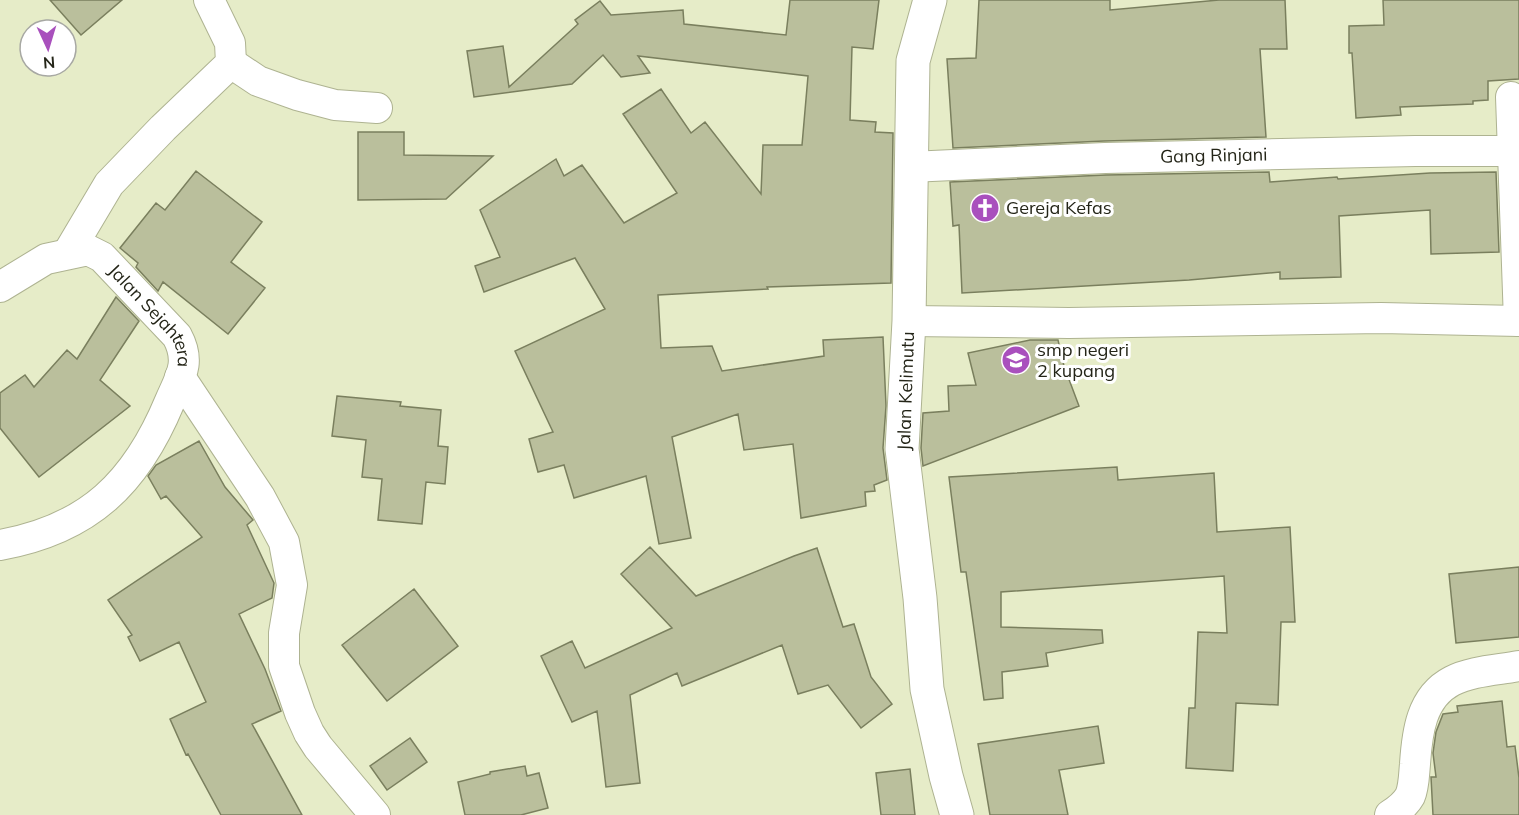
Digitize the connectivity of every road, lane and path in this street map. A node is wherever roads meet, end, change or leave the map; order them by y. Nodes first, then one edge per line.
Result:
1 (209, 0) edge
2 (930, 0) edge
3 (231, 63) junction
4 (1511, 97) dead end
5 (376, 108) dead end
6 (1516, 151) edge
7 (910, 167) junction
8 (68, 253) junction
9 (0, 287) edge
10 (909, 321) junction
11 (1519, 321) edge
12 (180, 377) junction
13 (0, 545) edge
14 (1519, 666) edge
15 (375, 815) edge
16 (957, 815) edge
17 (1390, 815) edge

1 - 3 street
2 - 7 street, Jalan Kelimutu
3 - 5 street
3 - 8 street
4 - 6 street
6 - 7 street, Gang Rinjani
6 - 11 street
7 - 10 street, Jalan Kelimutu
8 - 9 street, Jalan Sejahtera
8 - 12 street, Jalan Sejahtera
10 - 11 street
10 - 16 street, Jalan Kelimutu
12 - 13 street, Jalan Sejahtera
12 - 15 street
14 - 17 street

